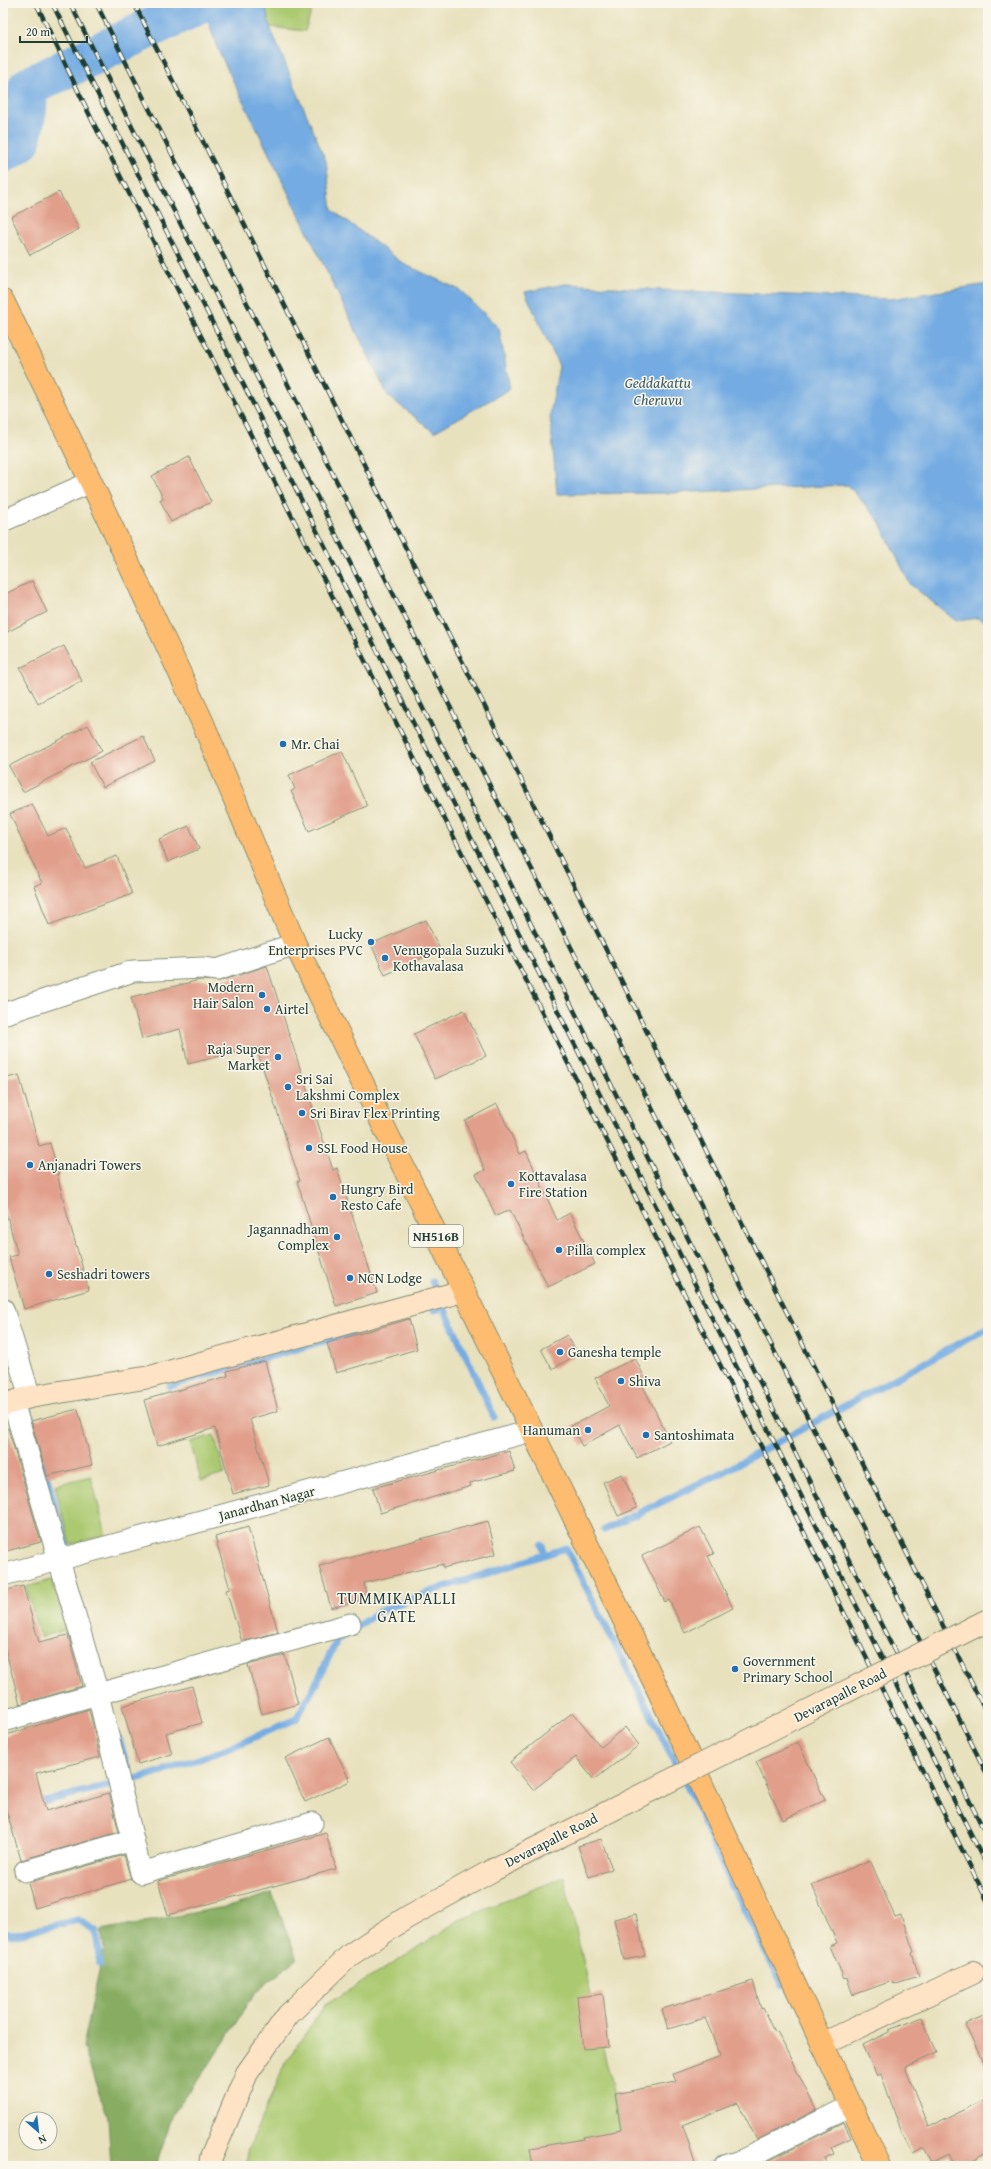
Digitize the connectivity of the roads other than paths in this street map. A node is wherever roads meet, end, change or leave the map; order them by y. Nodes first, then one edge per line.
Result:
1 (3, 301) edge
2 (91, 482) junction
3 (3, 521) edge
4 (294, 944) junction
5 (3, 1014) edge
6 (463, 1291) junction
7 (3, 1309) edge
8 (16, 1401) edge
9 (531, 1430) junction
10 (60, 1560) junction
11 (3, 1575) edge
12 (988, 1620) edge
13 (350, 1624) dead end
14 (98, 1694) junction
15 (3, 1721) edge
16 (312, 1822) dead end
17 (133, 1840) junction
18 (25, 1871) dead end
19 (973, 1973) dead end
20 (822, 2044) junction
21 (851, 2106) junction
22 (210, 2166) edge
23 (725, 2166) edge
24 (879, 2166) edge

1 - 2 highway, NH516B
2 - 3 street
2 - 4 highway, NH516B
4 - 5 street
4 - 6 highway, NH516B
6 - 8 main road
6 - 9 highway, NH516B
7 - 8 street
8 - 10 street
9 - 10 street, Janardhan Nagar
9 - 20 highway, NH516B
10 - 11 street, Janardhan Nagar
10 - 14 street
12 - 22 main road, Devarapalle Road, bridge
13 - 14 street
14 - 15 street
14 - 17 street
16 - 17 street
17 - 18 street
19 - 20 main road
20 - 21 highway, NH516B
21 - 23 street
21 - 24 highway, NH516B

